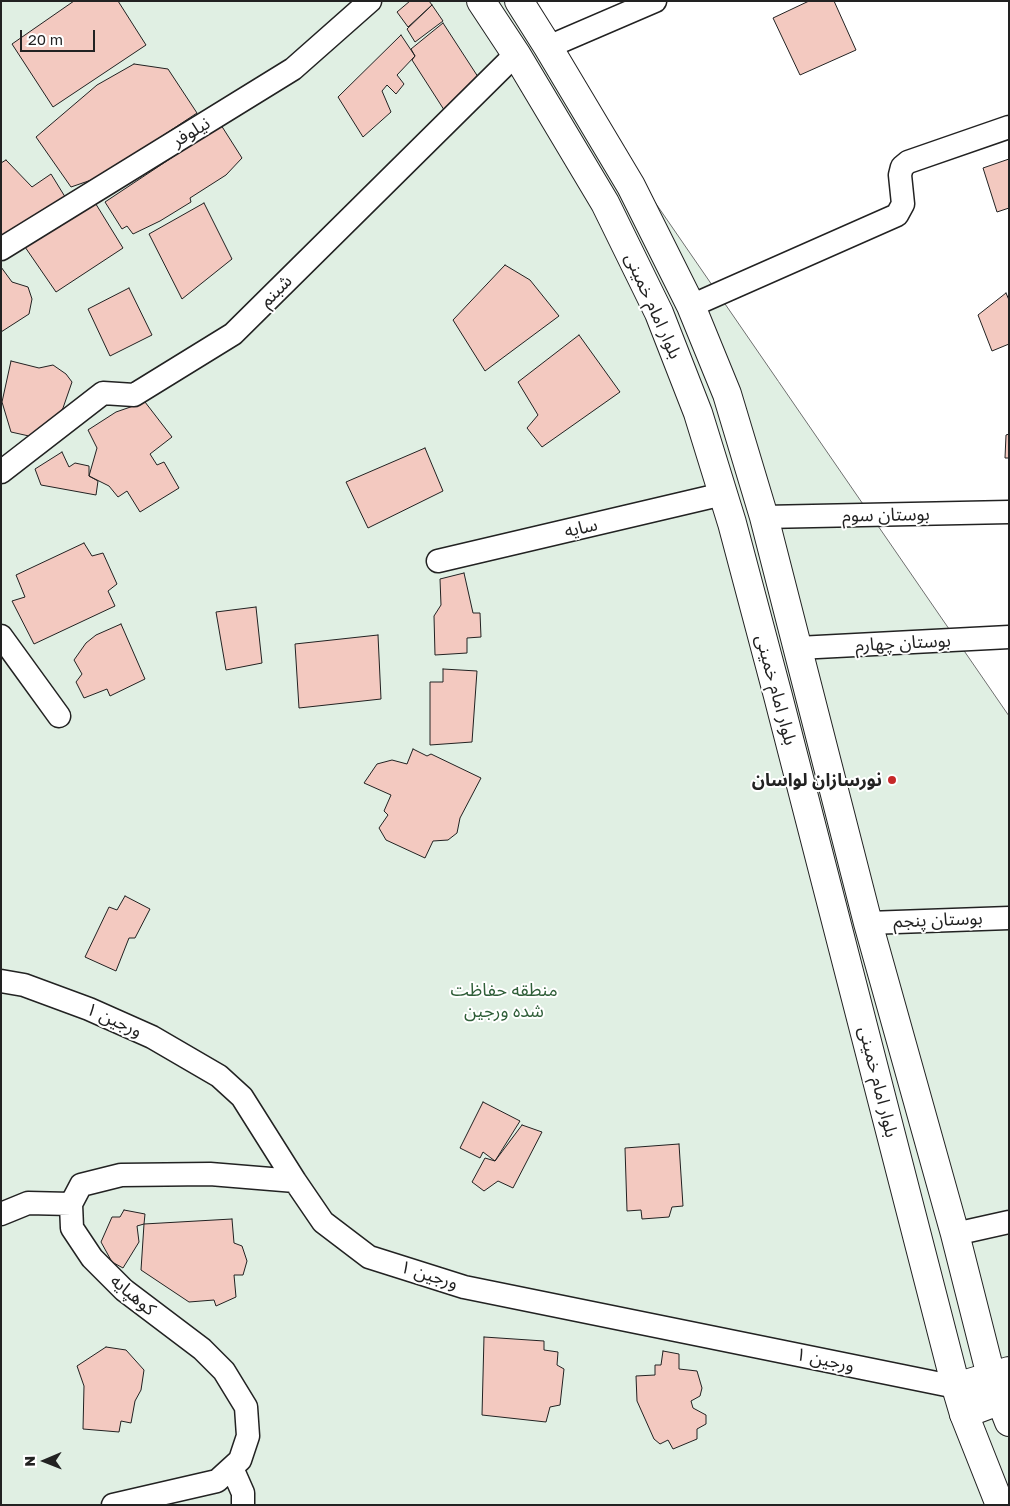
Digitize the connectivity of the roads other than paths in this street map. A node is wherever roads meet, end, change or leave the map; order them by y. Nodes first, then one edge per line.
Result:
1 (370, 1) edge
2 (481, 1) edge
3 (519, 1) edge
4 (655, 1) edge
5 (548, 47) junction
6 (516, 54) junction
7 (1009, 127) edge
8 (1, 249) edge
9 (691, 306) junction
10 (1, 472) edge
11 (723, 494) junction
12 (1009, 512) edge
13 (764, 517) junction
14 (438, 561) dead end
15 (1, 636) edge
16 (1009, 637) edge
17 (798, 648) junction
18 (59, 716) dead end
19 (1009, 918) edge
20 (868, 923) junction
21 (1, 981) edge
22 (295, 1181) junction
23 (70, 1204) junction
24 (1, 1214) edge
25 (1009, 1222) edge
26 (955, 1234) junction
27 (956, 1387) junction
28 (1003, 1393) edge
29 (964, 1414) junction
30 (232, 1468) junction
31 (113, 1505) edge
32 (244, 1505) edge
33 (1000, 1505) edge

1 - 8 street, نیلوفر
2 - 6 main road, بلوار امام خمینی
3 - 5 main road, بلوار امام خمینی
4 - 5 street
5 - 9 main road, بلوار امام خمینی
6 - 10 street, شبنم
6 - 11 main road, بلوار امام خمینی
7 - 9 street
9 - 13 main road, بلوار امام خمینی
11 - 14 street, سایه
11 - 27 main road, بلوار امام خمینی
12 - 13 street, بوستان سوم
13 - 17 main road, بلوار امام خمینی
15 - 18 street
16 - 17 street, بوستان چهارم
17 - 20 main road, بلوار امام خمینی
19 - 20 street, بوستان پنجم
20 - 26 main road, بلوار امام خمینی
21 - 22 street, ورجین ۱
22 - 23 street
22 - 27 street, ورجین ۱
23 - 24 street
23 - 30 street, کوهپایه
25 - 26 street
26 - 28 main road, بلوار امام خمینی
27 - 28 main road
27 - 29 main road, بلوار امام خمینی
28 - 29 main road
29 - 33 main road, بلوار امام خمینی
30 - 31 street, کوهپایه
30 - 32 street

